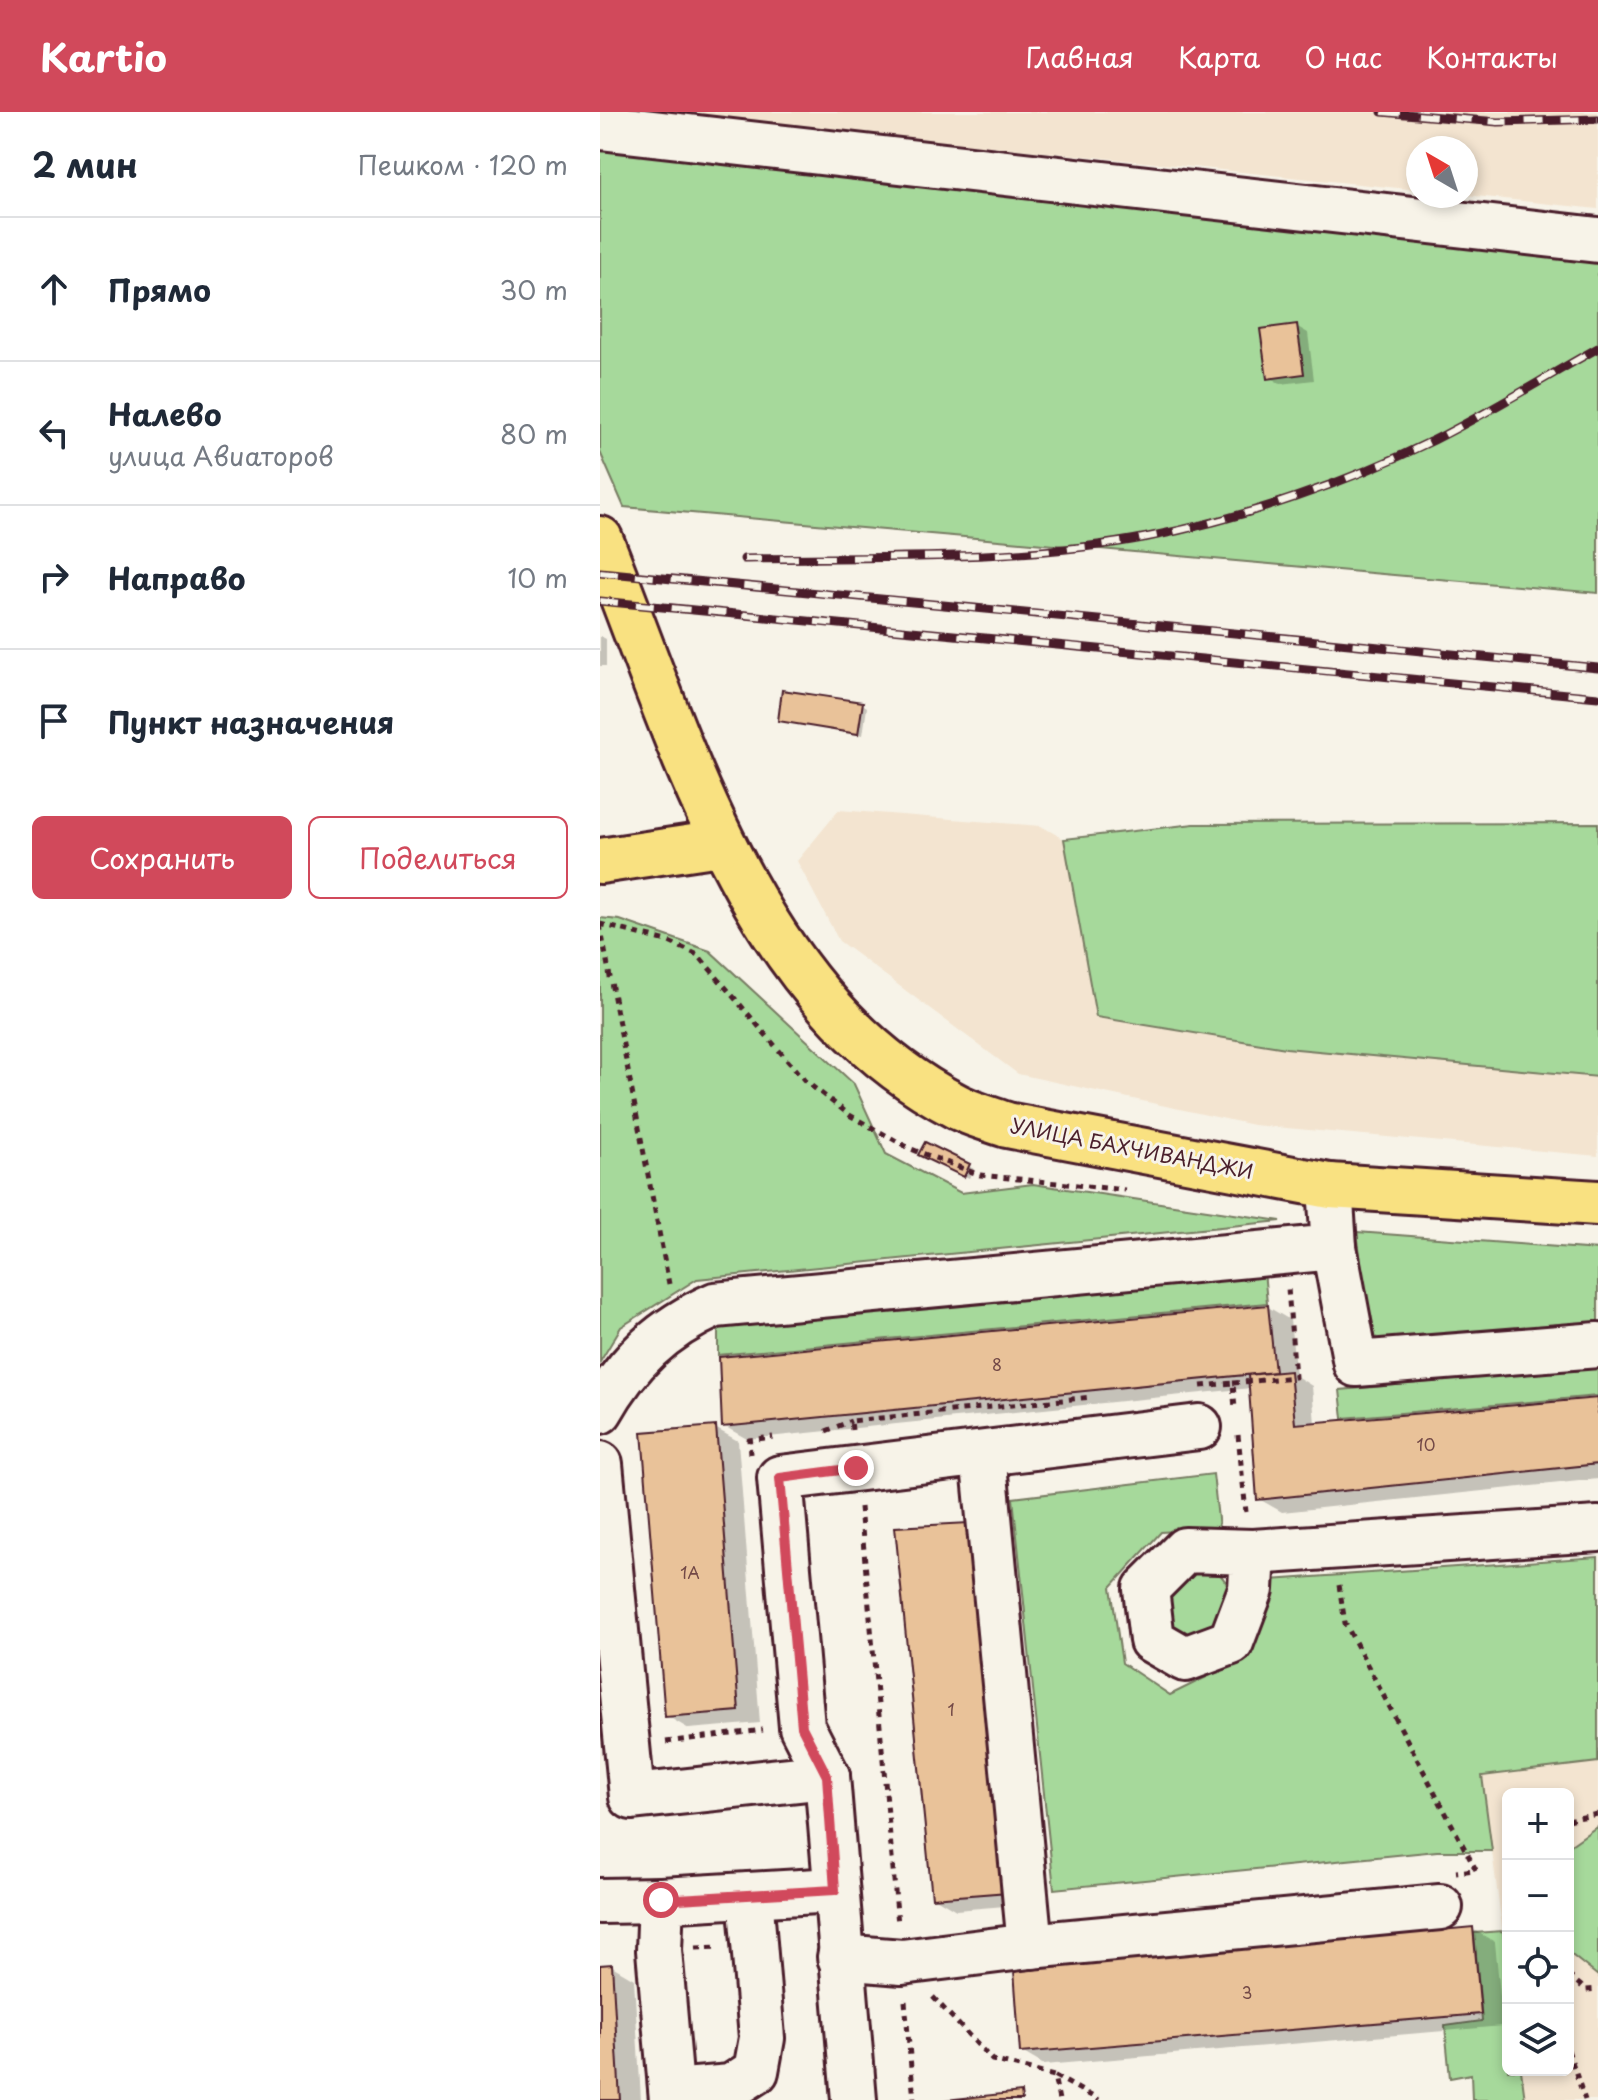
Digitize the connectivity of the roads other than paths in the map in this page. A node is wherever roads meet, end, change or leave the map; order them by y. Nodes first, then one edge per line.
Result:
1 (600, 127) edge
2 (1598, 240) edge
3 (600, 539) edge
4 (720, 843) junction
5 (600, 861) edge
6 (1330, 1186) junction
7 (1598, 1203) edge
8 (1334, 1247) junction
9 (1598, 1345) edge
10 (600, 1411) edge
11 (1199, 1427) dead end
12 (983, 1454) junction
13 (600, 1464) edge
14 (1598, 1529) edge
15 (1253, 1552) dead end
16 (827, 1776) junction
17 (835, 1890) junction
18 (750, 1895) junction
19 (661, 1900) junction
20 (600, 1901) edge
21 (1440, 1907) dead end
22 (1030, 1946) junction
23 (840, 1957) junction
24 (672, 2096) edge
25 (854, 2100) edge

1 - 2 street
3 - 4 main road, УЛИЦА БАХЧИВАНДЖИ
4 - 5 main road
4 - 6 main road, УЛИЦА БАХЧИВАНДЖИ
6 - 7 main road, УЛИЦА БАХЧИВАНДЖИ
6 - 8 street
8 - 9 street
8 - 10 street
11 - 12 street
12 - 16 street
12 - 22 street
13 - 16 street
14 - 15 street
16 - 17 street
17 - 18 street
17 - 23 street
18 - 19 street
18 - 24 street
19 - 20 street
19 - 24 street
21 - 22 street
22 - 23 street
23 - 25 street

